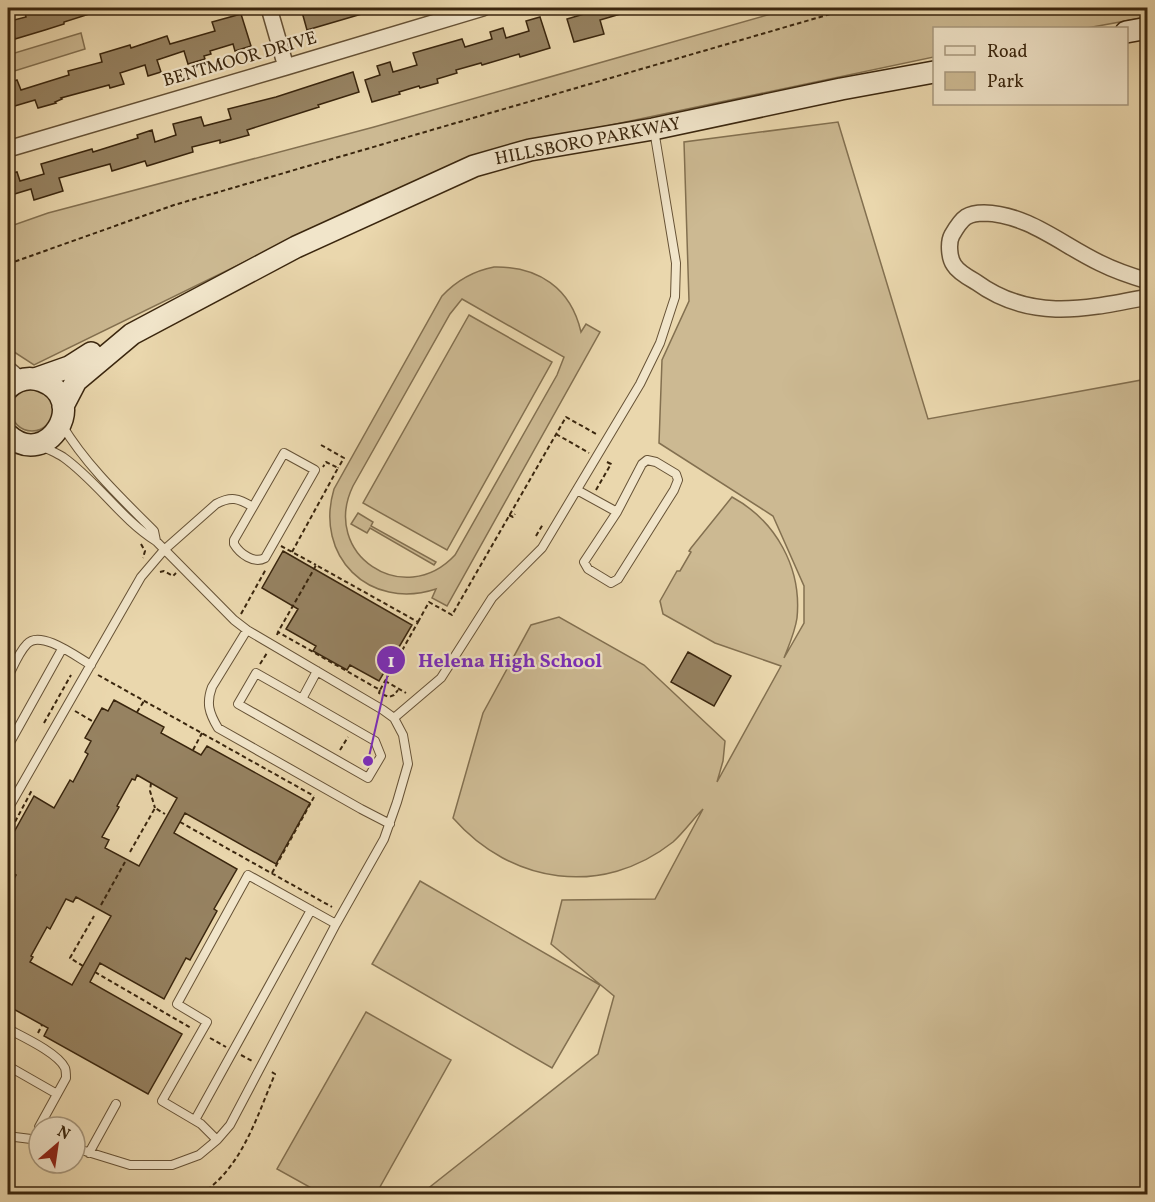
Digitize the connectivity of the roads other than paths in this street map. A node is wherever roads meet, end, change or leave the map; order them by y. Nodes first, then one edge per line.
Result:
1 (269, 8) edge
2 (483, 8) edge
3 (1148, 28) edge
4 (1128, 33) edge
5 (286, 67) junction
6 (933, 72) edge
7 (653, 129) junction
8 (8, 149) edge
9 (1148, 281) edge
10 (1148, 297) edge
11 (132, 334) junction
12 (18, 379) edge
13 (62, 415) junction
14 (19, 443) edge
15 (75, 446) junction
16 (63, 457) junction
17 (577, 490) junction
18 (253, 507) junction
19 (617, 512) junction
20 (156, 541) junction
21 (164, 550) junction
22 (247, 630) junction
23 (62, 649) junction
24 (91, 665) junction
25 (317, 671) junction
26 (8, 677) edge
27 (302, 699) junction
28 (394, 718) junction
29 (8, 746) edge
30 (8, 809) edge
31 (390, 824) junction
32 (311, 910) junction
33 (336, 924) junction
34 (8, 1029) edge
35 (8, 1066) edge
36 (57, 1094) junction
37 (116, 1104) dead end
38 (46, 1115) edge
39 (195, 1120) junction
40 (8, 1139) edge
41 (27, 1139) edge
42 (217, 1140) junction
43 (87, 1152) edge
44 (90, 1153) junction

1 - 5 street
2 - 5 street, BENTMOOR DRIVE
3 - 4 street
5 - 8 street, BENTMOOR DRIVE
6 - 7 street, HILLSBORO PARKWAY
7 - 11 street, HILLSBORO PARKWAY
7 - 17 lane
9 - 10 street
11 - 12 street, HILLSBORO PARKWAY
11 - 13 street, HILLSBORO PARKWAY
12 - 13 street
13 - 14 street, HILLSBORO PARKWAY
13 - 15 lane
14 - 16 lane
15 - 16 lane
15 - 20 lane
16 - 20 lane
17 - 19 lane
17 - 28 lane
18 - 18 lane
18 - 21 lane
19 - 19 lane
20 - 21 lane
21 - 22 lane
21 - 24 lane
22 - 25 lane
22 - 31 lane
23 - 24 lane
23 - 26 lane
23 - 29 lane
24 - 30 lane
25 - 27 lane
25 - 28 lane
27 - 27 lane
28 - 31 lane
31 - 33 lane
32 - 33 lane
32 - 39 lane
32 - 39 lane
33 - 42 lane
34 - 36 lane
35 - 36 lane
36 - 38 lane
37 - 44 lane
39 - 42 lane
40 - 41 lane
42 - 44 lane
43 - 44 lane

